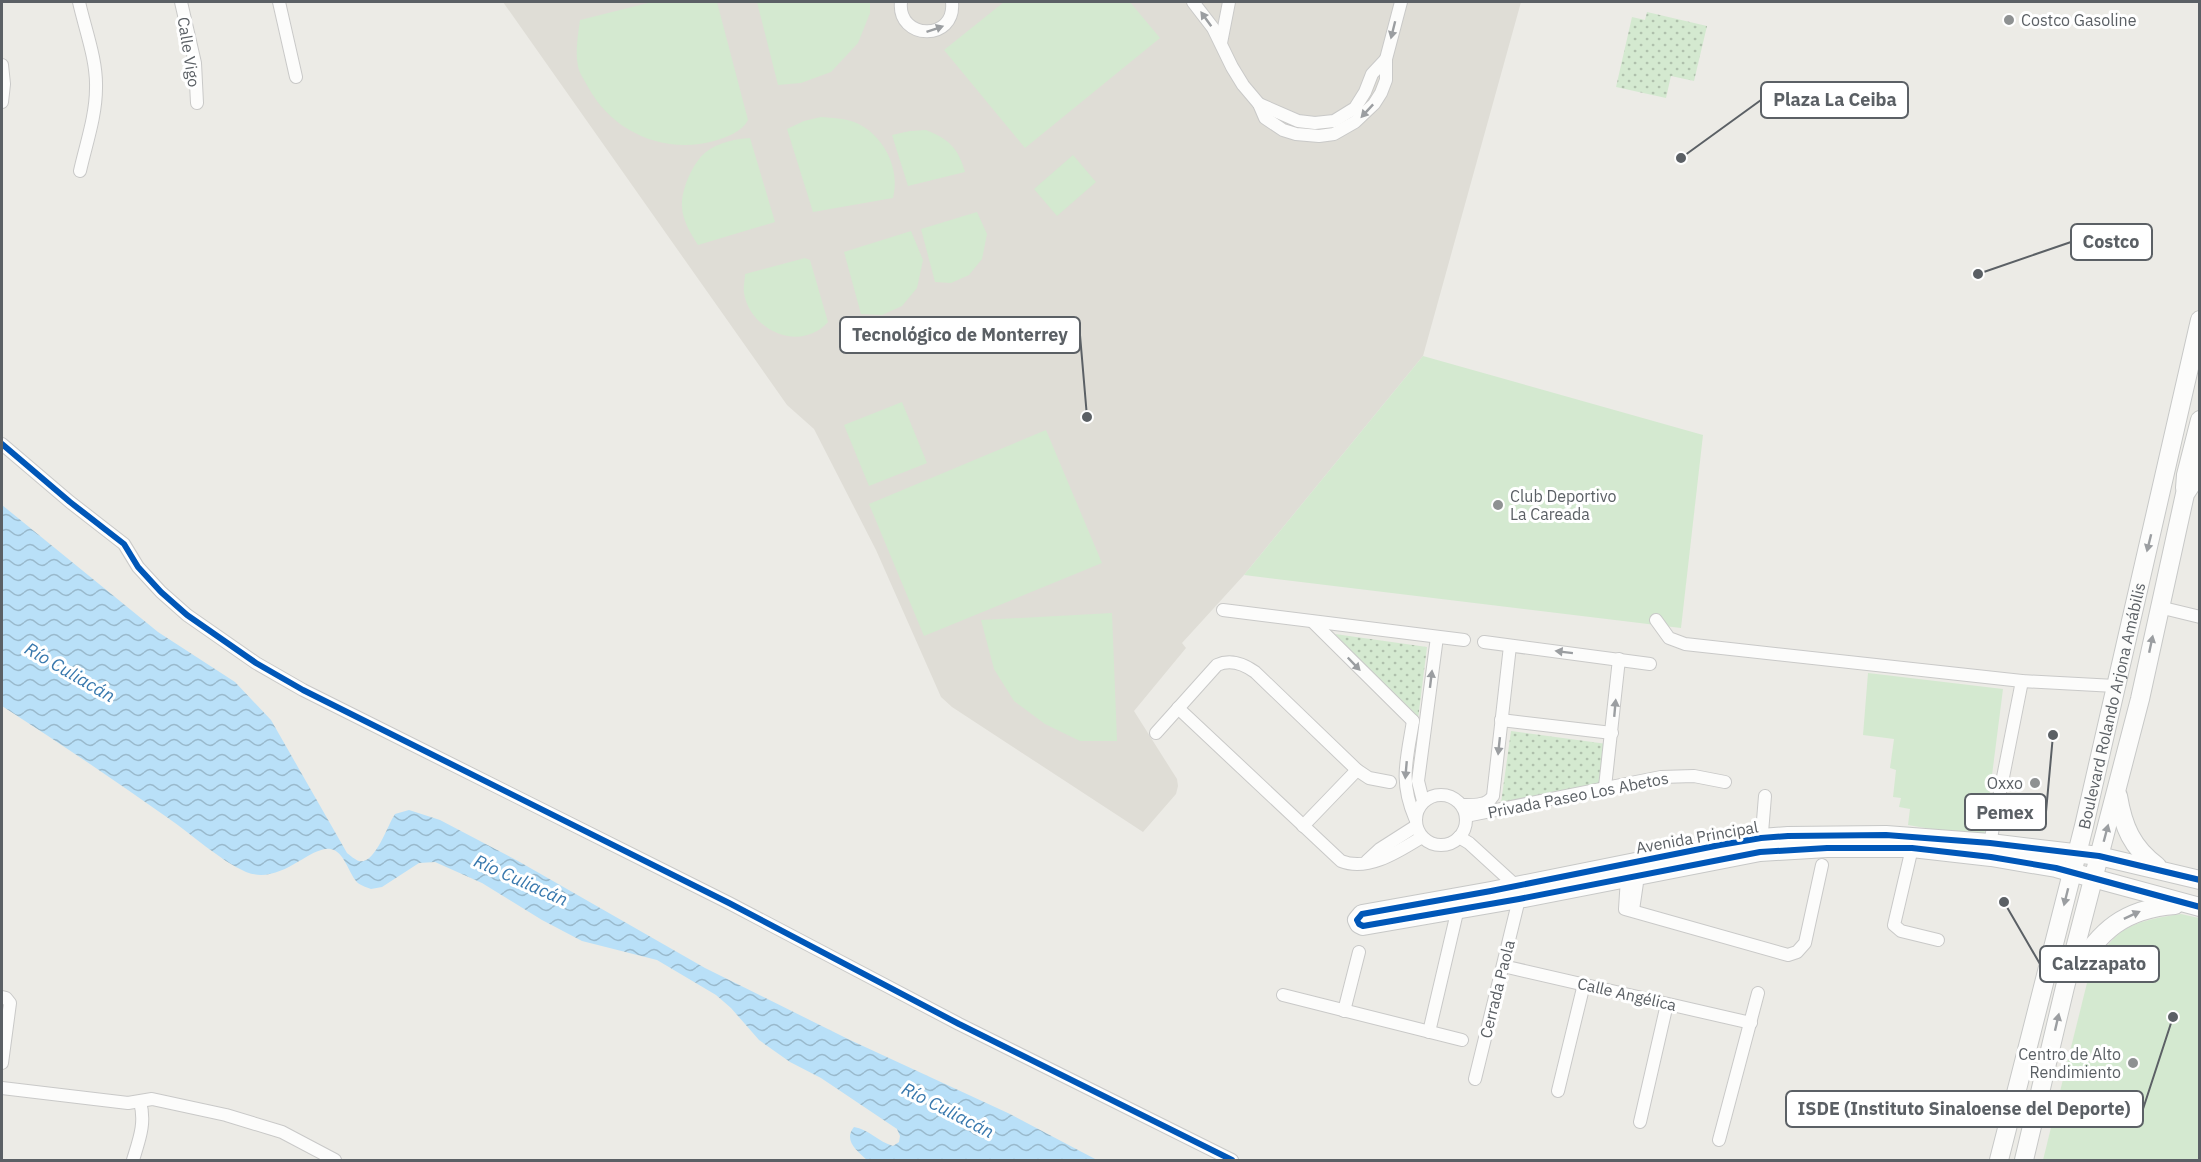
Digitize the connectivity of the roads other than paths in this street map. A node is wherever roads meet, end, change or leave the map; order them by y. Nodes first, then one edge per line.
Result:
1 (79, 2) edge
2 (181, 2) edge
3 (279, 2) edge
4 (902, 2) edge
5 (952, 2) edge
6 (1193, 2) edge
7 (1229, 2) edge
8 (1401, 2) edge
9 (1221, 43) junction
10 (2, 65) edge
11 (296, 77) dead end
12 (2, 102) edge
13 (197, 103) dead end
14 (80, 171) dead end
15 (2199, 320) edge
16 (2199, 367) edge
17 (2199, 420) edge
18 (2188, 443) junction
19 (2, 444) edge
20 (2199, 471) edge
21 (2163, 487) junction
22 (2185, 495) junction
23 (2159, 607) junction
24 (1223, 610) dead end
25 (2199, 616) edge
26 (1656, 620) dead end
27 (1313, 622) junction
28 (1437, 637) junction
29 (1464, 640) dead end
30 (1484, 642) dead end
31 (1510, 646) junction
32 (1619, 659) junction
33 (1650, 664) dead end
34 (2022, 681) junction
35 (2115, 686) junction
36 (1179, 708) junction
37 (1501, 720) junction
38 (1419, 722) junction
39 (1156, 733) dead end
40 (1612, 733) junction
41 (1357, 770) junction
42 (1390, 782) dead end
43 (1725, 783) dead end
44 (1605, 787) junction
45 (2117, 789) junction
46 (1765, 796) dead end
47 (1423, 801) junction
48 (1494, 804) junction
49 (1464, 811) junction
50 (1303, 826) junction
51 (1418, 827) junction
52 (1459, 837) junction
53 (1990, 843) junction
54 (1761, 845) junction
55 (1912, 848) junction
56 (2099, 856) junction
57 (2074, 863) junction
58 (1822, 865) dead end
59 (2160, 869) junction
60 (1632, 877) junction
61 (2093, 878) junction
62 (2199, 880) edge
63 (1517, 892) junction
64 (1459, 902) junction
65 (2193, 905) edge
66 (1366, 919) dead end
67 (1938, 940) dead end
68 (1359, 951) dead end
69 (1503, 966) junction
70 (1584, 984) junction
71 (2066, 987) junction
72 (1758, 993) dead end
73 (1283, 995) dead end
74 (2, 997) edge
75 (1667, 1004) junction
76 (1344, 1011) junction
77 (1750, 1023) junction
78 (1430, 1032) junction
79 (1462, 1040) dead end
80 (2, 1063) edge
81 (1475, 1079) dead end
82 (2, 1088) edge
83 (1558, 1090) dead end
84 (140, 1101) junction
85 (1640, 1122) dead end
86 (1719, 1140) dead end
87 (316, 1156) edge
88 (133, 1161) edge
89 (334, 1161) edge
90 (1232, 1161) edge
91 (1999, 1161) edge
92 (2024, 1161) edge

1 - 14 street
2 - 13 street, Calle Vigo
3 - 11 street
4 -> 5 street
9 -> 6 street
7 - 9 street
8 -> 9 street
10 - 12 street
15 - 21 main road, Boulevard Rolando Arjona Amábilis
16 - 18 main road
17 - 18 main road
18 - 21 main road
18 - 22 main road
19 - 90 street
20 - 22 main road, Boulevard Rolando Arjona Amábilis
21 -> 35 main road, Boulevard Rolando Arjona Amábilis
22 - 23 main road, Boulevard Rolando Arjona Amábilis
23 - 25 street
45 -> 23 main road, Boulevard Rolando Arjona Amábilis
24 - 27 street
26 - 34 street
27 - 28 street
27 -> 38 street
28 - 29 street
38 -> 28 street
30 - 31 street
32 -> 31 street
31 - 37 street
32 - 33 street
40 -> 32 street
34 - 35 street
34 - 53 street
35 - 57 main road, Boulevard Rolando Arjona Amábilis
36 - 39 street
36 - 41 street
36 - 50 street
37 - 40 street
37 -> 48 street
38 - 47 street
38 -> 51 street
40 - 44 street
41 - 42 street
41 - 50 street
43 - 44 street, Privada Paseo Los Abetos
44 - 48 street, Privada Paseo Los Abetos
56 -> 45 main road, Boulevard Rolando Arjona Amábilis
45 - 59 main road
46 - 54 street
47 - 49 street
47 - 51 street
48 - 49 street, Privada Paseo Los Abetos
49 - 52 street
50 - 51 street
51 - 52 street
52 - 63 street
53 - 54 main road, Avenida Principal
53 - 57 main road, Avenida Principal
54 - 55 main road, Avenida Principal
54 - 60 main road, Avenida Principal
54 - 63 main road, Avenida Principal
55 - 57 main road, Avenida Principal
55 - 67 street
56 - 57 main road
56 - 59 main road
56 - 61 main road, Boulevard Rolando Arjona Amábilis
57 - 61 main road
57 -> 91 main road, Boulevard Rolando Arjona Amábilis
58 - 60 street
59 - 62 main road
60 - 63 main road, Avenida Principal
61 - 65 main road
61 - 71 main road, Boulevard Rolando Arjona Amábilis
63 - 64 main road, Avenida Principal
63 - 69 street, Cerrada Paola
64 - 66 main road, Avenida Principal
64 - 78 street
71 -> 65 main road
68 - 76 street
69 - 70 street, Calle Angélica
69 - 81 street, Cerrada Paola
70 - 75 street, Calle Angélica
70 - 83 street
92 -> 71 main road, Boulevard Rolando Arjona Amábilis
72 - 77 street
73 - 76 street
74 - 80 street
75 - 77 street, Calle Angélica
75 - 85 street
76 - 78 street
77 - 86 street
78 - 79 street
82 - 84 street
84 - 87 street
84 - 88 street
87 - 89 street

